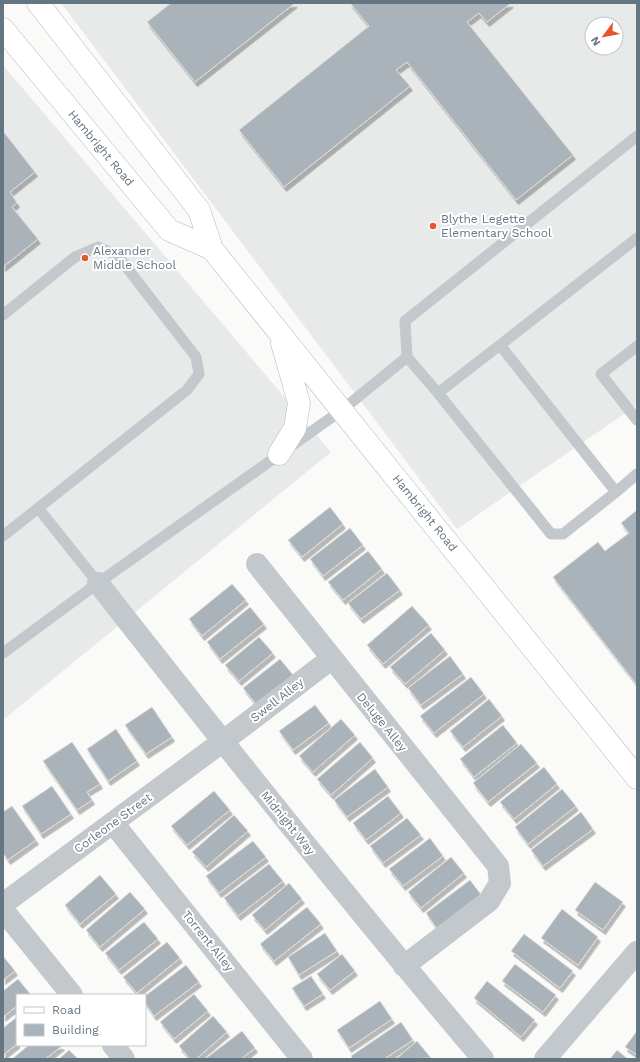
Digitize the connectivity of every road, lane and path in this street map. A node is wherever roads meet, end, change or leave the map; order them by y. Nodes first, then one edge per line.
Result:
1 (40, 3) edge
2 (3, 29) edge
3 (637, 136) edge
4 (637, 238) edge
5 (212, 249) junction
6 (3, 315) edge
7 (279, 332) junction
8 (500, 345) junction
9 (637, 346) edge
10 (407, 357) junction
11 (438, 393) junction
12 (342, 410) junction
13 (637, 420) edge
14 (279, 454) junction
15 (637, 474) edge
16 (616, 492) junction
17 (38, 508) junction
18 (3, 536) edge
19 (257, 564) dead end
20 (98, 583) junction
21 (3, 653) edge
22 (331, 658) junction
23 (222, 742) junction
24 (637, 778) edge
25 (113, 823) junction
26 (3, 904) edge
27 (3, 910) edge
28 (637, 952) edge
29 (404, 966) junction
30 (71, 994) edge
31 (114, 1046) edge
32 (124, 1059) edge
33 (302, 1059) edge
34 (483, 1059) edge
35 (545, 1059) edge

1 - 5 main road, Hambright Road
2 - 5 main road, Hambright Road
3 - 10 lane
4 - 8 lane
5 - 7 main road, Hambright Road
6 - 17 lane
7 - 12 main road, Hambright Road
7 - 14 main road
8 - 11 lane
8 - 16 lane
9 - 13 lane
10 - 11 lane
10 - 12 lane
11 - 16 lane
12 - 14 lane
12 - 24 main road, Hambright Road
14 - 20 lane
15 - 16 lane
17 - 18 lane
17 - 20 lane
19 - 22 street, Deluge Alley
20 - 21 lane
20 - 23 street, Midnight Way
22 - 23 street, Swell Alley
22 - 29 street, Deluge Alley
23 - 25 street, Corleone Street
23 - 29 street, Midnight Way
25 - 26 street, Corleone Street
25 - 33 street, Torrent Alley
27 - 30 street
28 - 35 street
29 - 34 street, Midnight Way
31 - 32 street

